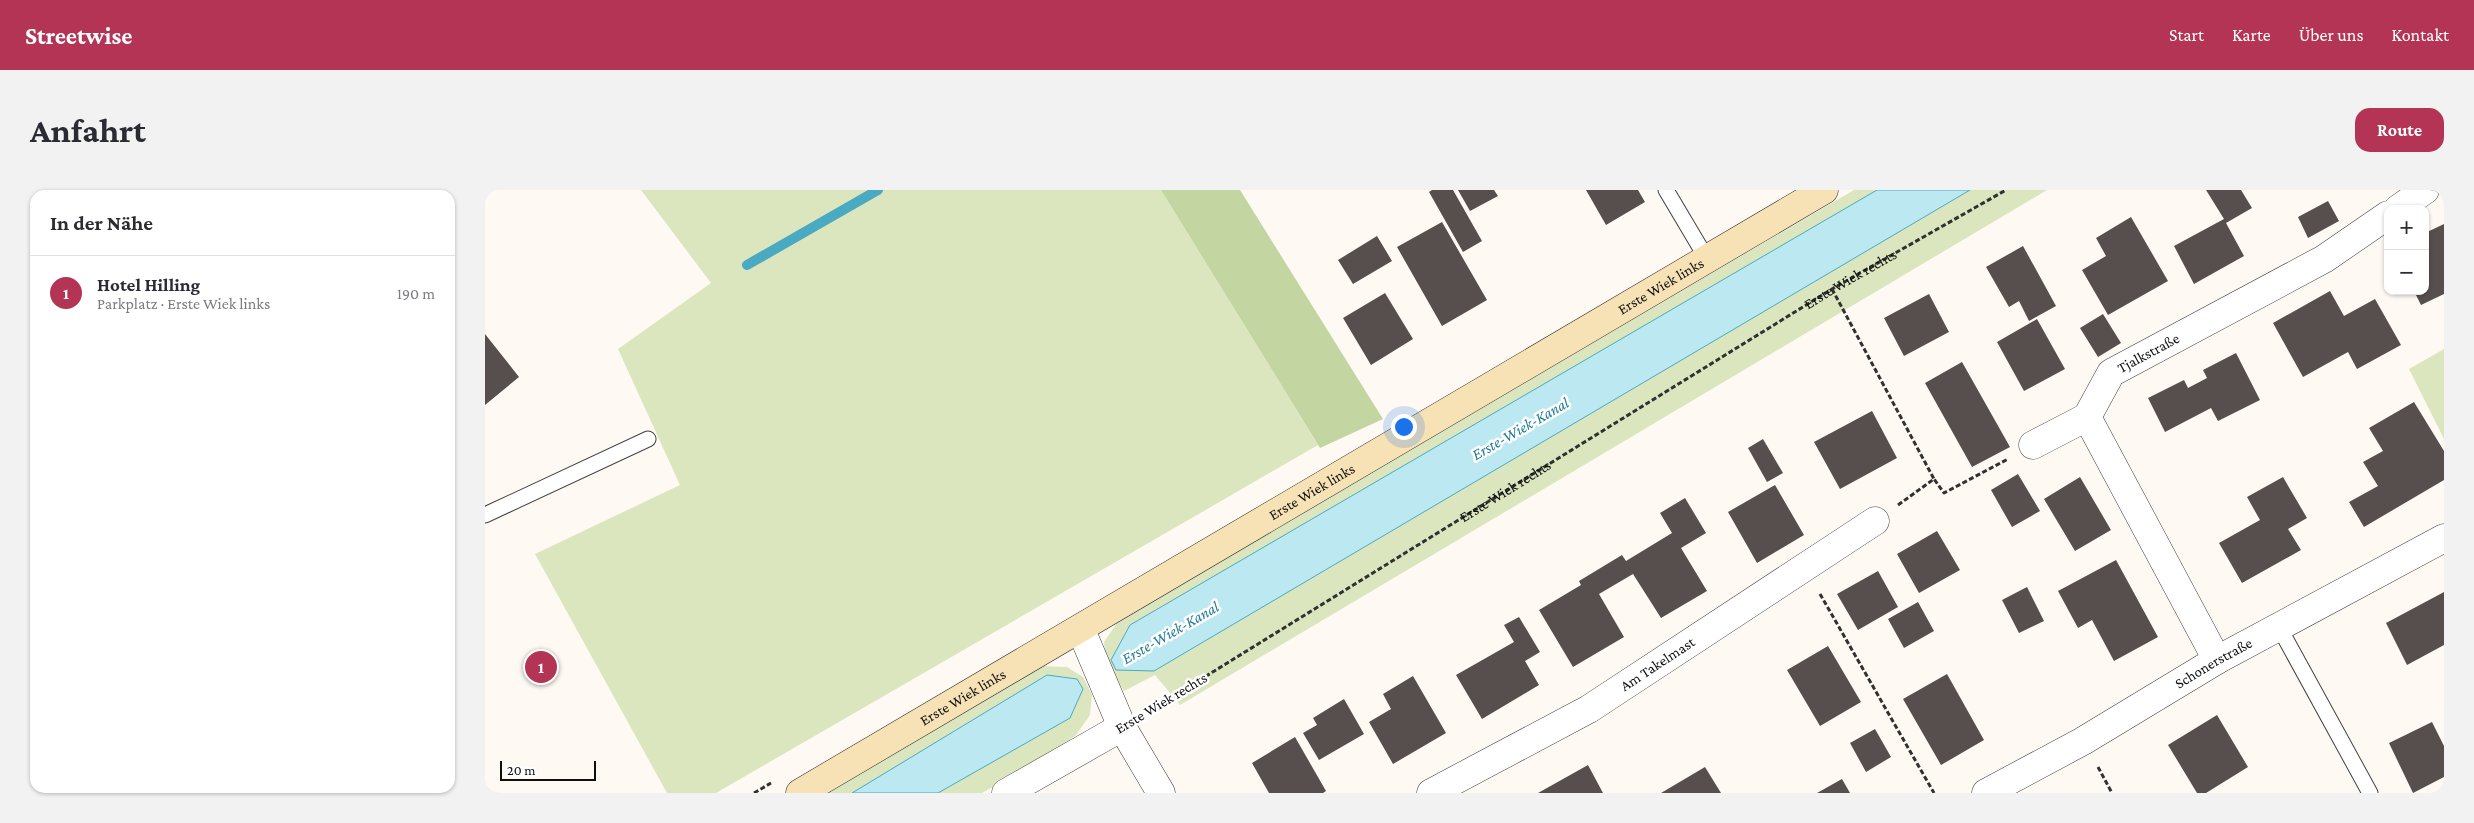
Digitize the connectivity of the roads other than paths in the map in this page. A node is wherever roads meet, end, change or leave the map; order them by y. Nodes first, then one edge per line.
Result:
1 (1666, 190) edge
2 (1824, 190) edge
3 (2425, 190) edge
4 (2404, 205) edge
5 (2384, 219) edge
6 (1707, 258) junction
7 (2087, 417) junction
8 (647, 439) dead end
9 (2033, 445) road end
10 (485, 515) edge
11 (1875, 521) road end
12 (2444, 538) edge
13 (2279, 626) junction
14 (1081, 630) junction
15 (2217, 660) junction
16 (1122, 727) junction
17 (800, 793) edge
18 (1006, 793) edge
19 (1161, 793) edge
20 (1431, 793) edge
21 (1986, 793) edge
22 (2370, 793) edge

1 - 6 lane
2 - 6 street, Erste Wiek links
3 - 4 street
5 - 7 street, Tjalkstraße
6 - 14 street, Erste Wiek links
7 - 9 street
7 - 15 street
8 - 10 lane
11 - 20 street, Am Takelmast
12 - 13 street, Schonerstraße
13 - 15 street, Schonerstraße
13 - 22 lane
14 - 16 street
14 - 17 street, Erste Wiek links
15 - 21 street, Schonerstraße
16 - 18 street, Erste Wiek rechts
16 - 19 street

